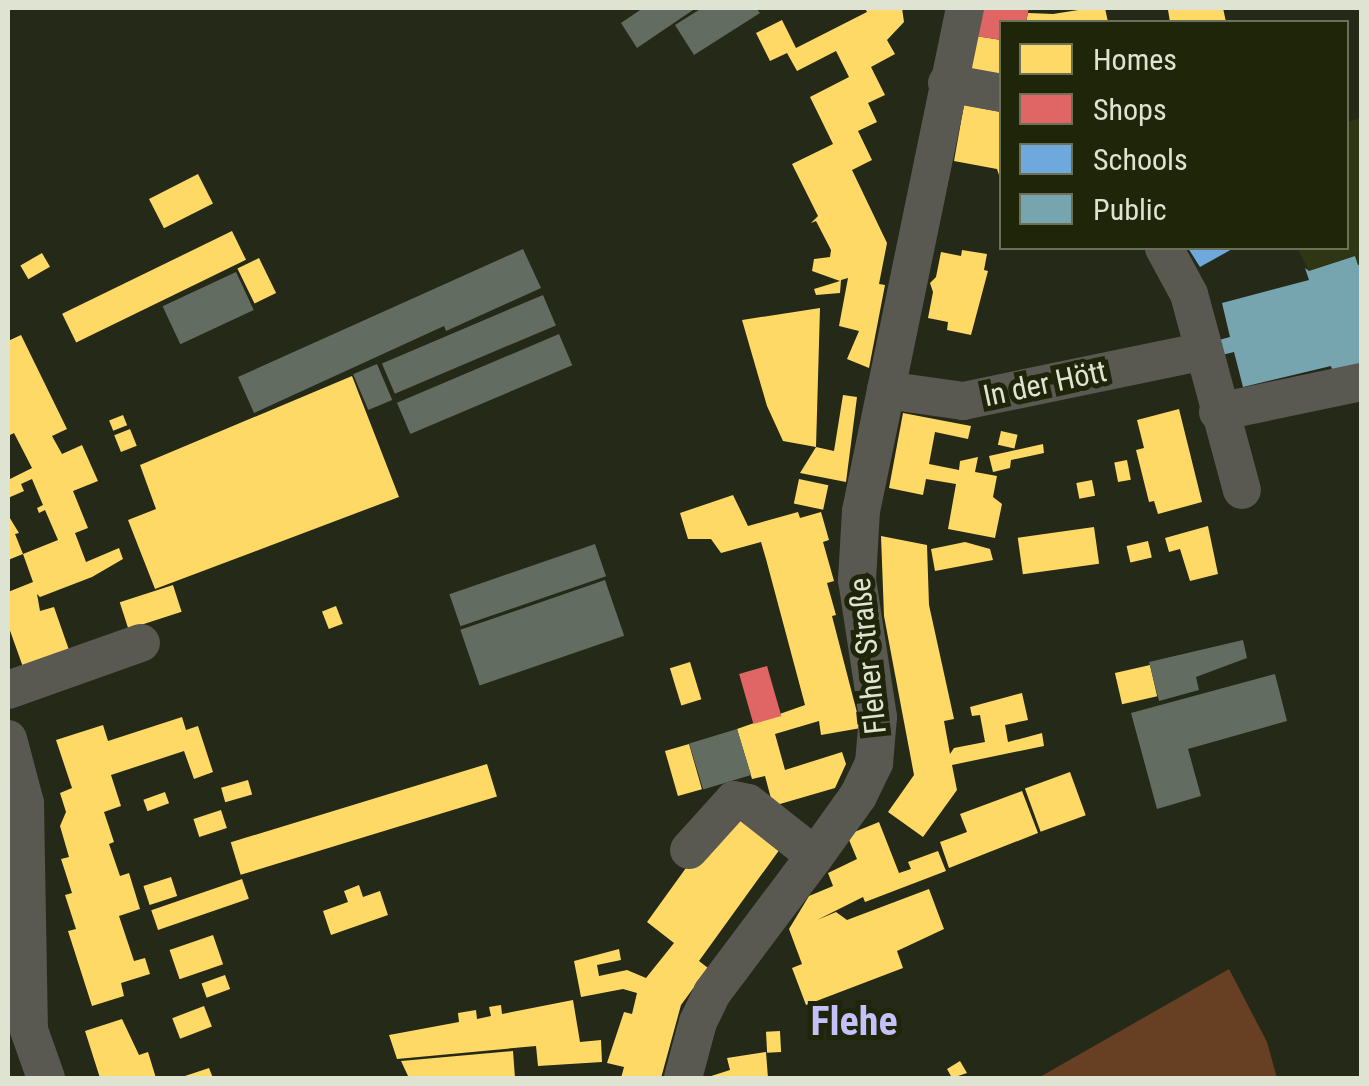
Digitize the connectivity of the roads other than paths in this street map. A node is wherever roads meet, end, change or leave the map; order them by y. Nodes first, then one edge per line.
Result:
1 (965, 8) edge
2 (947, 83) junction
3 (999, 92) edge
4 (1165, 250) edge
5 (1204, 351) junction
6 (1362, 382) edge
7 (886, 390) junction
8 (1218, 412) junction
9 (1242, 490) dead end
10 (141, 644) dead end
11 (8, 690) edge
12 (8, 739) edge
13 (689, 850) dead end
14 (815, 856) junction
15 (46, 1078) edge
16 (683, 1078) edge

1 - 2 street, Fleher Straße
2 - 3 street
2 - 7 street, Fleher Straße
4 - 5 street
5 - 7 street, In der Hött
5 - 8 street
6 - 8 street
7 - 14 street, Fleher Straße
8 - 9 street
10 - 11 street
12 - 15 street
13 - 14 street
14 - 16 street, Fleher Straße

